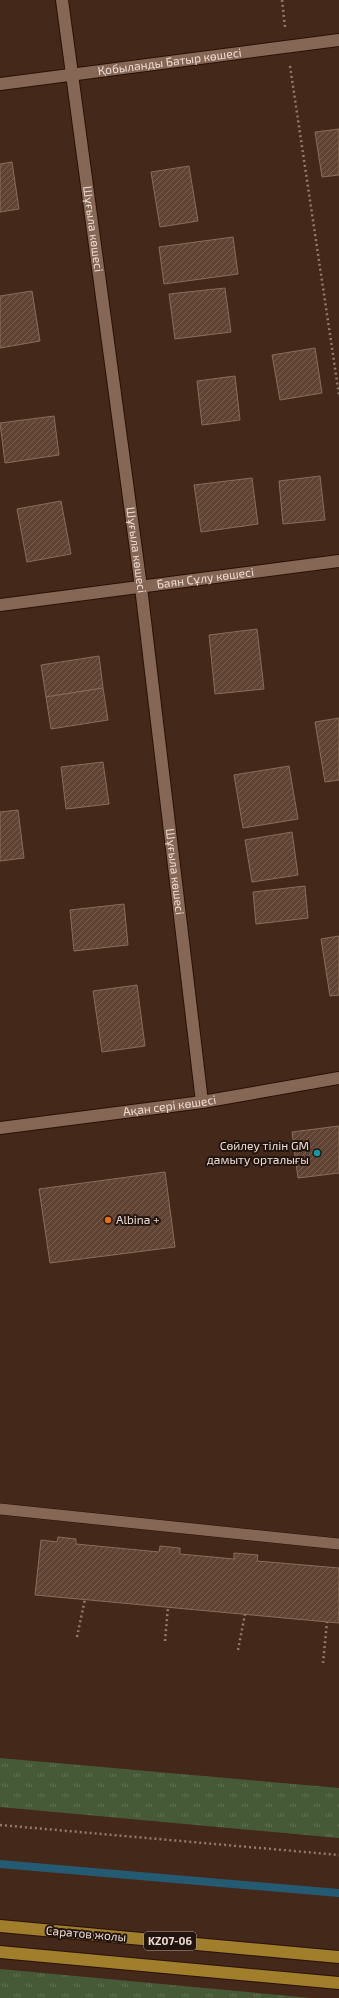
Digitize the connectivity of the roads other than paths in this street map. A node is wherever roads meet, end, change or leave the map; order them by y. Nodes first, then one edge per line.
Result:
1 (62, 0) edge
2 (339, 40) edge
3 (73, 74) junction
4 (0, 84) edge
5 (339, 561) edge
6 (141, 588) junction
7 (0, 605) edge
8 (339, 1078) edge
9 (202, 1102) junction
10 (0, 1128) edge
11 (0, 1509) edge
12 (339, 1544) edge
13 (0, 1926) edge
14 (0, 1952) edge
15 (339, 1957) edge
16 (339, 1983) edge

1 - 3 street, Шұғыла көшесі
2 - 3 street, Қобыланды Батыр көшесі
3 - 4 street, Қобыланды Батыр көшесі
3 - 6 street, Шұғыла көшесі
5 - 6 street, Баян Сұлу көшесі
6 - 7 street, Баян Сұлу көшесі
6 - 9 street, Шұғыла көшесі
8 - 9 street, Ақан сері көшесі
9 - 10 street, Ақан сері көшесі
11 - 12 lane
13 - 15 main road, Саратов жолы / KZ07-06
14 - 16 main road, KZ07-06

